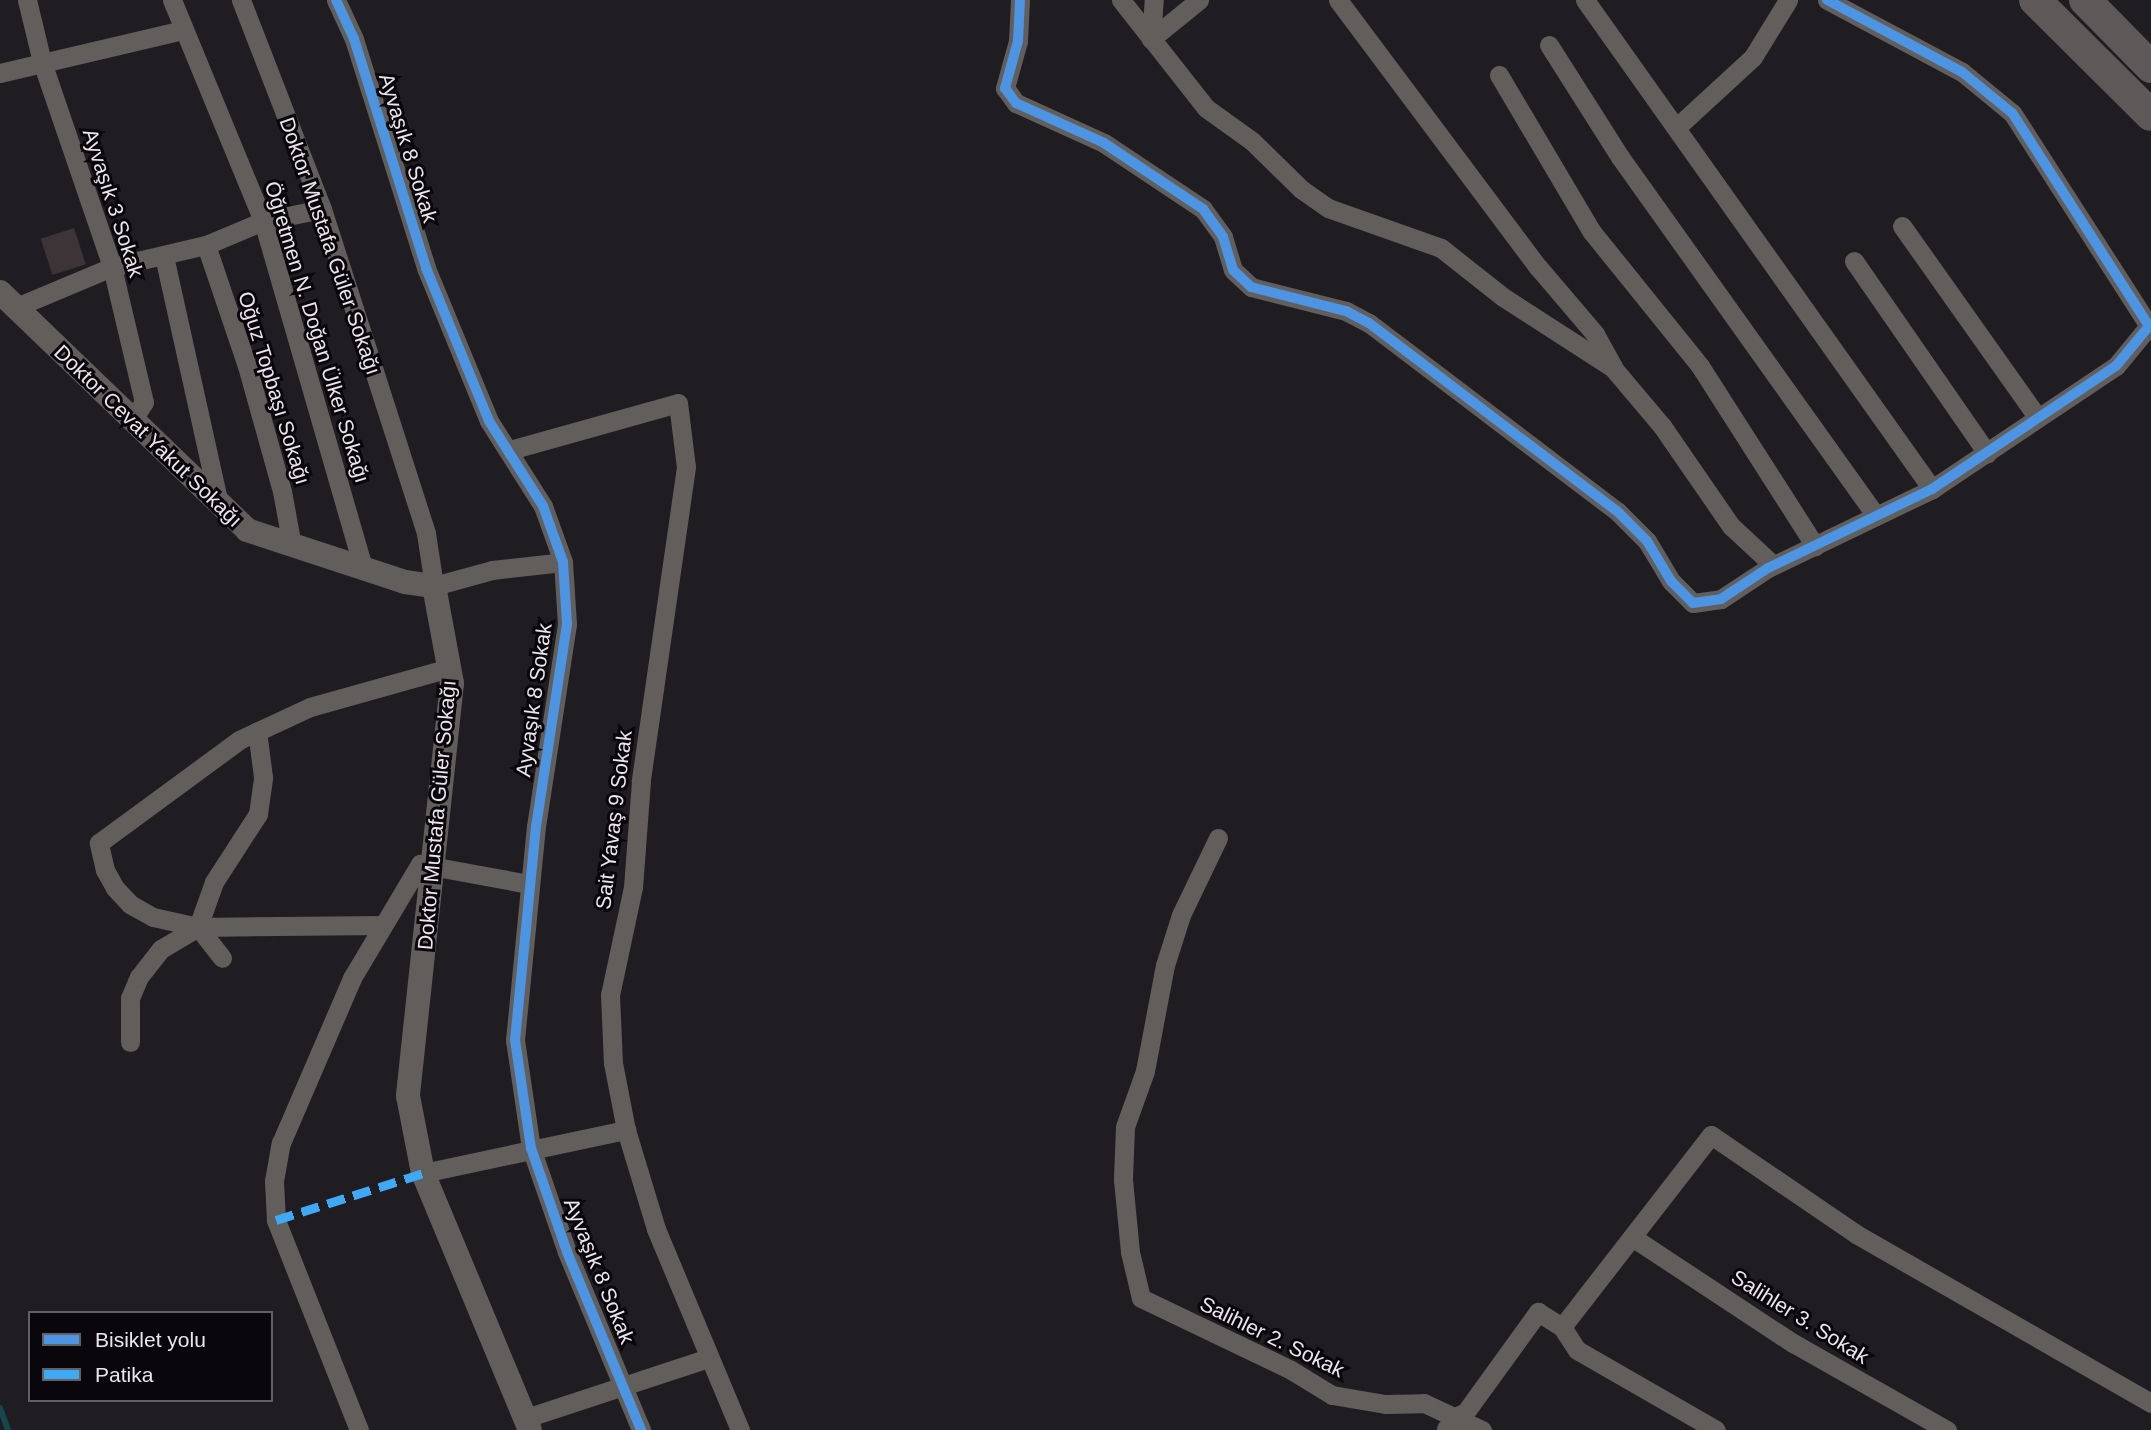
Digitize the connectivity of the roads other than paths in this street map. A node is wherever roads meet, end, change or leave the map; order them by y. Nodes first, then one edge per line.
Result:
1 (27, 0) edge
2 (172, 0) edge
3 (240, 0) edge
4 (336, 0) edge
5 (1020, 0) edge
6 (1121, 0) edge
7 (1154, 0) edge
8 (1199, 0) edge
9 (1338, 0) edge
10 (1585, 0) edge
11 (1788, 0) edge
12 (1827, 0) edge
13 (2035, 0) edge
14 (2085, 0) edge
15 (184, 30) junction
16 (1151, 39) junction
17 (1549, 45) dead end
18 (42, 62) junction
19 (2151, 66) edge
20 (0, 74) edge
21 (1499, 75) dead end
22 (2151, 115) edge
23 (1677, 127) junction
24 (322, 209) junction
25 (263, 221) junction
26 (1902, 226) dead end
27 (206, 244) junction
28 (164, 256) junction
29 (1854, 261) dead end
30 (112, 267) junction
31 (7, 300) edge
32 (1613, 368) junction
33 (2038, 418) junction
34 (133, 419) junction
35 (510, 450) junction
36 (1987, 453) junction
37 (1932, 489) junction
38 (220, 508) junction
39 (1876, 516) junction
40 (292, 546) junction
41 (1815, 546) junction
42 (563, 562) junction
43 (362, 565) junction
44 (1773, 565) junction
45 (434, 586) junction
46 (449, 668) junction
47 (257, 731) junction
48 (1218, 838) dead end
49 (436, 865) junction
50 (529, 884) junction
51 (383, 925) junction
52 (198, 927) junction
53 (222, 958) dead end
54 (130, 1042) dead end
55 (626, 1130) junction
56 (531, 1148) junction
57 (423, 1173) junction
58 (1632, 1237) junction
59 (1562, 1326) junction
60 (708, 1358) junction
61 (624, 1383) junction
62 (2151, 1402) edge
63 (528, 1424) edge
64 (1464, 1426) edge
65 (359, 1430) edge
66 (641, 1430) edge
67 (740, 1430) edge
68 (1716, 1430) edge
69 (1947, 1430) edge

1 - 18 street, Ayvaşık 3 Sokak
2 - 15 street, Öğretmen N. Doğan Ülker Sokağı
3 - 24 street, Doktor Mustafa Güler Sokağı
4 - 35 street, Ayvaşık 8 Sokak
5 - 44 street
6 - 16 street
7 - 16 street
8 - 16 street
9 - 32 street
10 - 23 street
11 - 23 street
12 - 33 street
13 - 22 highway
14 - 19 highway
15 - 18 street
15 - 25 street, Öğretmen N. Doğan Ülker Sokağı
16 - 32 street
17 - 39 street
18 - 20 street
18 - 30 street, Ayvaşık 3 Sokak
21 - 41 street
23 - 37 street
24 - 25 street
24 - 45 street, Doktor Mustafa Güler Sokağı
25 - 27 street
25 - 43 street, Öğretmen N. Doğan Ülker Sokağı
26 - 33 street
27 - 28 street
27 - 40 street, Oğuz Topbaşı Sokağı
28 - 30 street
28 - 38 street
29 - 36 street
30 - 31 street
30 - 34 street, Ayvaşık 3 Sokak
31 - 34 street, Doktor Cevat Yakut Sokağı
32 - 44 street
33 - 36 street
34 - 38 street, Doktor Cevat Yakut Sokağı
35 - 42 street, Ayvaşık 8 Sokak
35 - 55 street, Sait Yavaş 9 Sokak
36 - 37 street
37 - 39 street
38 - 40 street, Doktor Cevat Yakut Sokağı
39 - 41 street
40 - 43 street, Doktor Cevat Yakut Sokağı
41 - 44 street
42 - 45 street
42 - 50 street, Ayvaşık 8 Sokak
43 - 45 street, Doktor Cevat Yakut Sokağı
45 - 46 street, Doktor Mustafa Güler Sokağı
46 - 47 street
46 - 49 street, Doktor Mustafa Güler Sokağı
47 - 52 street
47 - 52 street
48 - 64 street, Salihler 2. Sokak
49 - 50 street
49 - 51 street
49 - 57 street, Doktor Mustafa Güler Sokağı
50 - 56 street, Ayvaşık 8 Sokak
51 - 52 street
51 - 65 street
52 - 53 street
52 - 54 street
55 - 56 street
55 - 60 street, Sait Yavaş 9 Sokak
56 - 57 street
56 - 61 street, Ayvaşık 8 Sokak
57 - 63 street, Doktor Mustafa Güler Sokağı
58 - 59 street
58 - 62 street
58 - 69 street, Salihler 3. Sokak
59 - 64 street, Salihler 2. Sokak
59 - 68 street
60 - 61 street
60 - 67 street, Sait Yavaş 9 Sokak
61 - 63 street
61 - 66 street, Ayvaşık 8 Sokak

